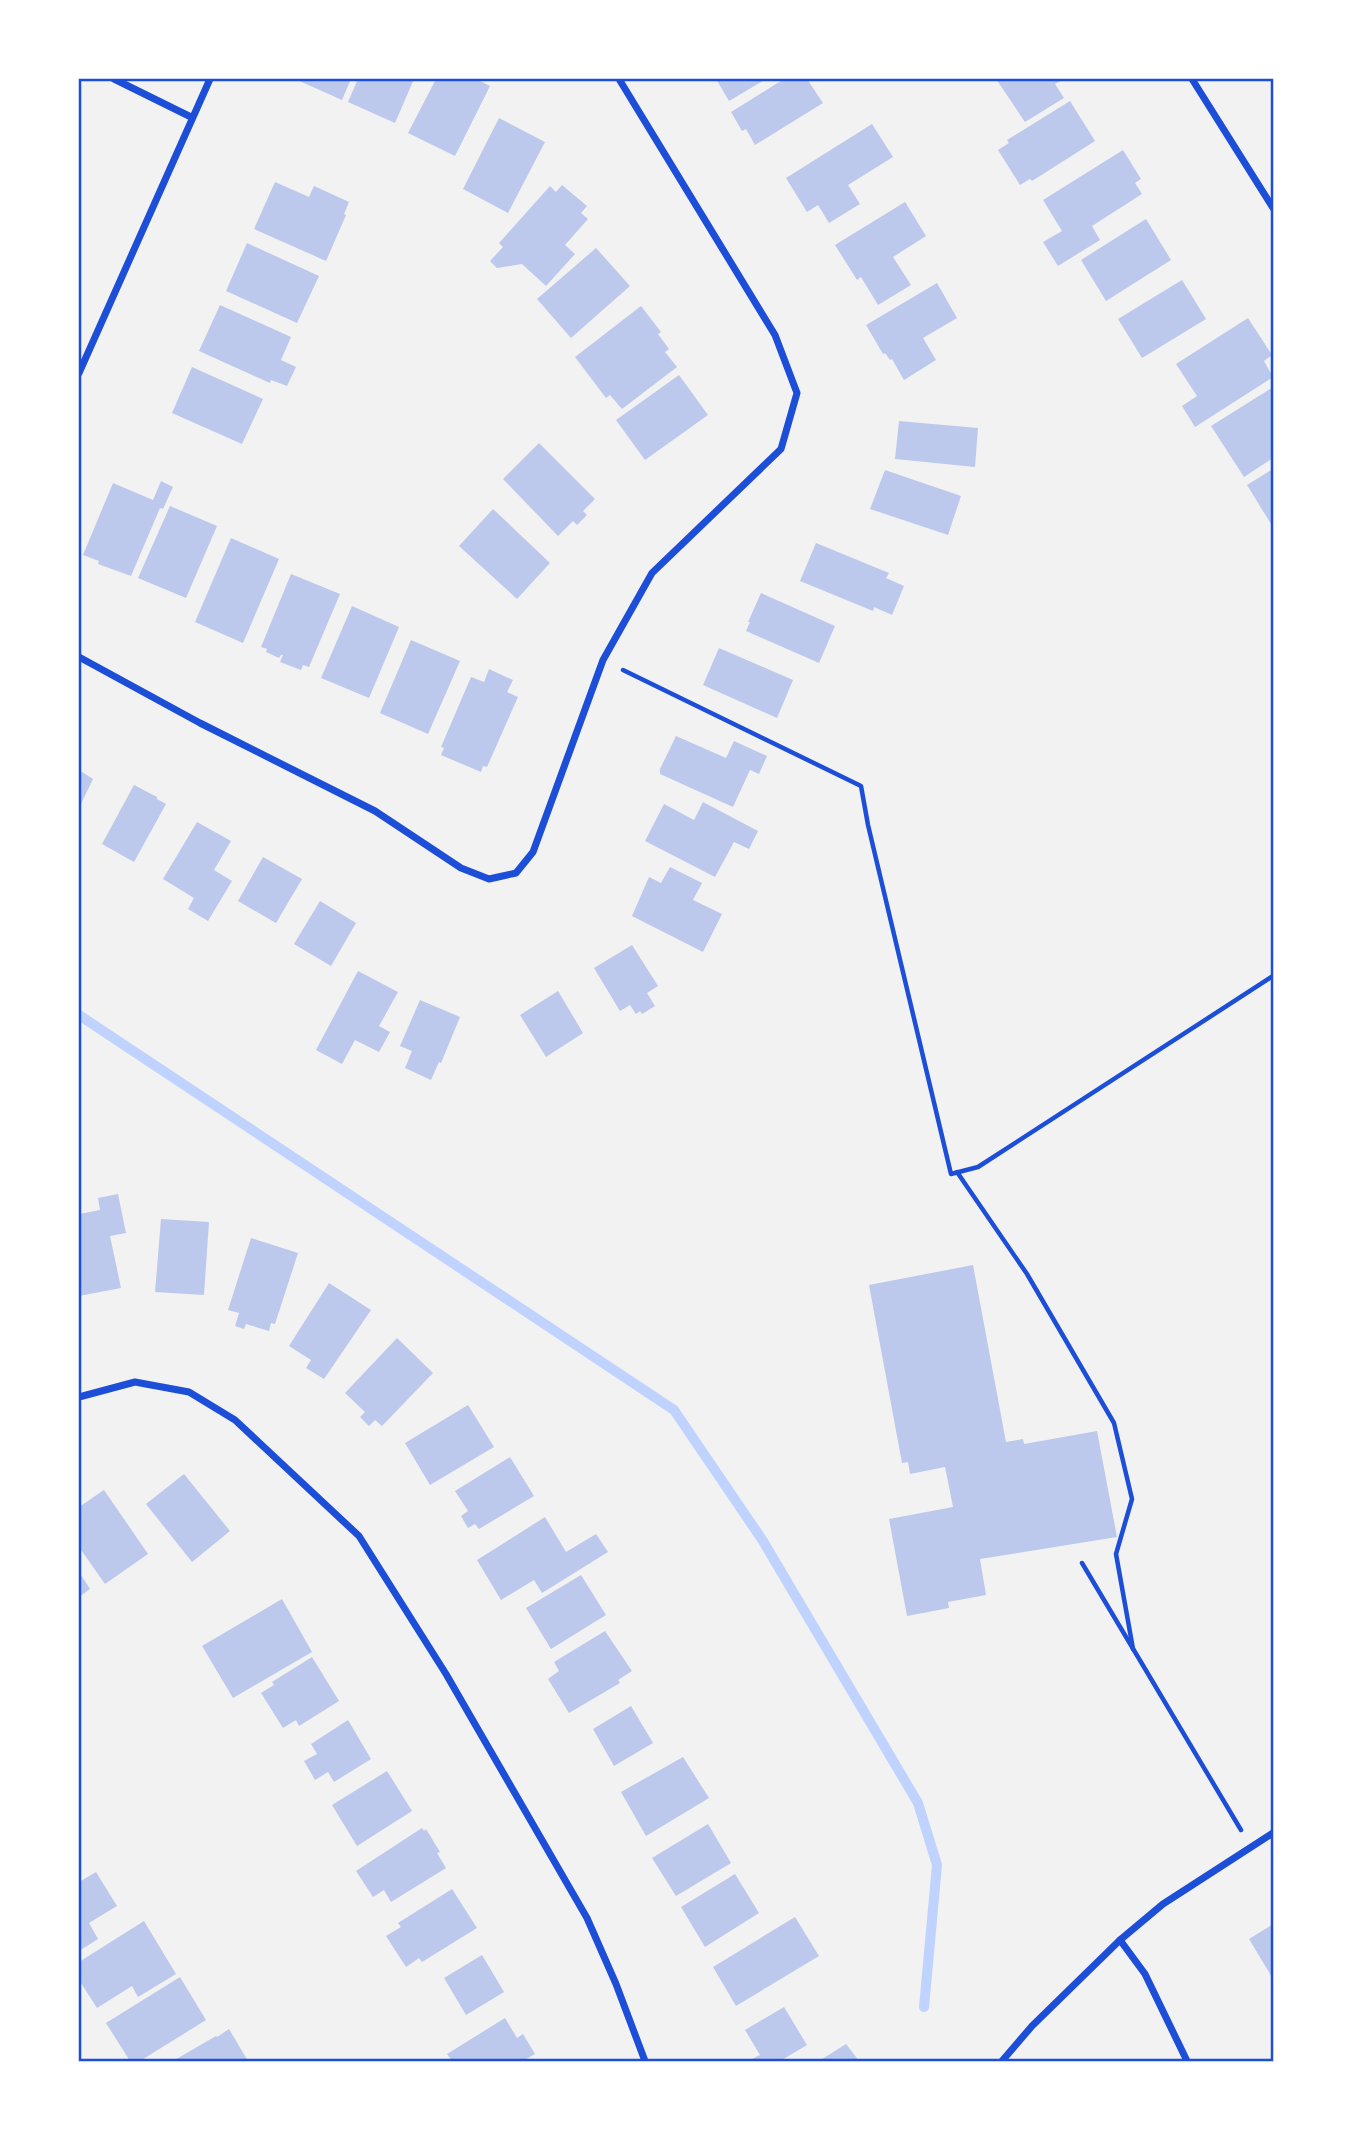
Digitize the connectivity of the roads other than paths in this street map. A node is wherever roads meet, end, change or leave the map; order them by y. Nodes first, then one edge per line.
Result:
1 (114, 79) edge
2 (210, 79) edge
3 (619, 79) edge
4 (1192, 79) edge
5 (191, 117) junction
6 (1273, 208) edge
7 (79, 373) edge
8 (79, 657) edge
9 (79, 1397) edge
10 (1273, 1833) edge
11 (1120, 1940) junction
12 (645, 2061) edge
13 (1002, 2061) edge
14 (1187, 2061) edge

1 - 5 street
2 - 5 street
3 - 8 street
4 - 6 street
5 - 7 street
9 - 12 street
10 - 11 street
11 - 13 street
11 - 14 street

